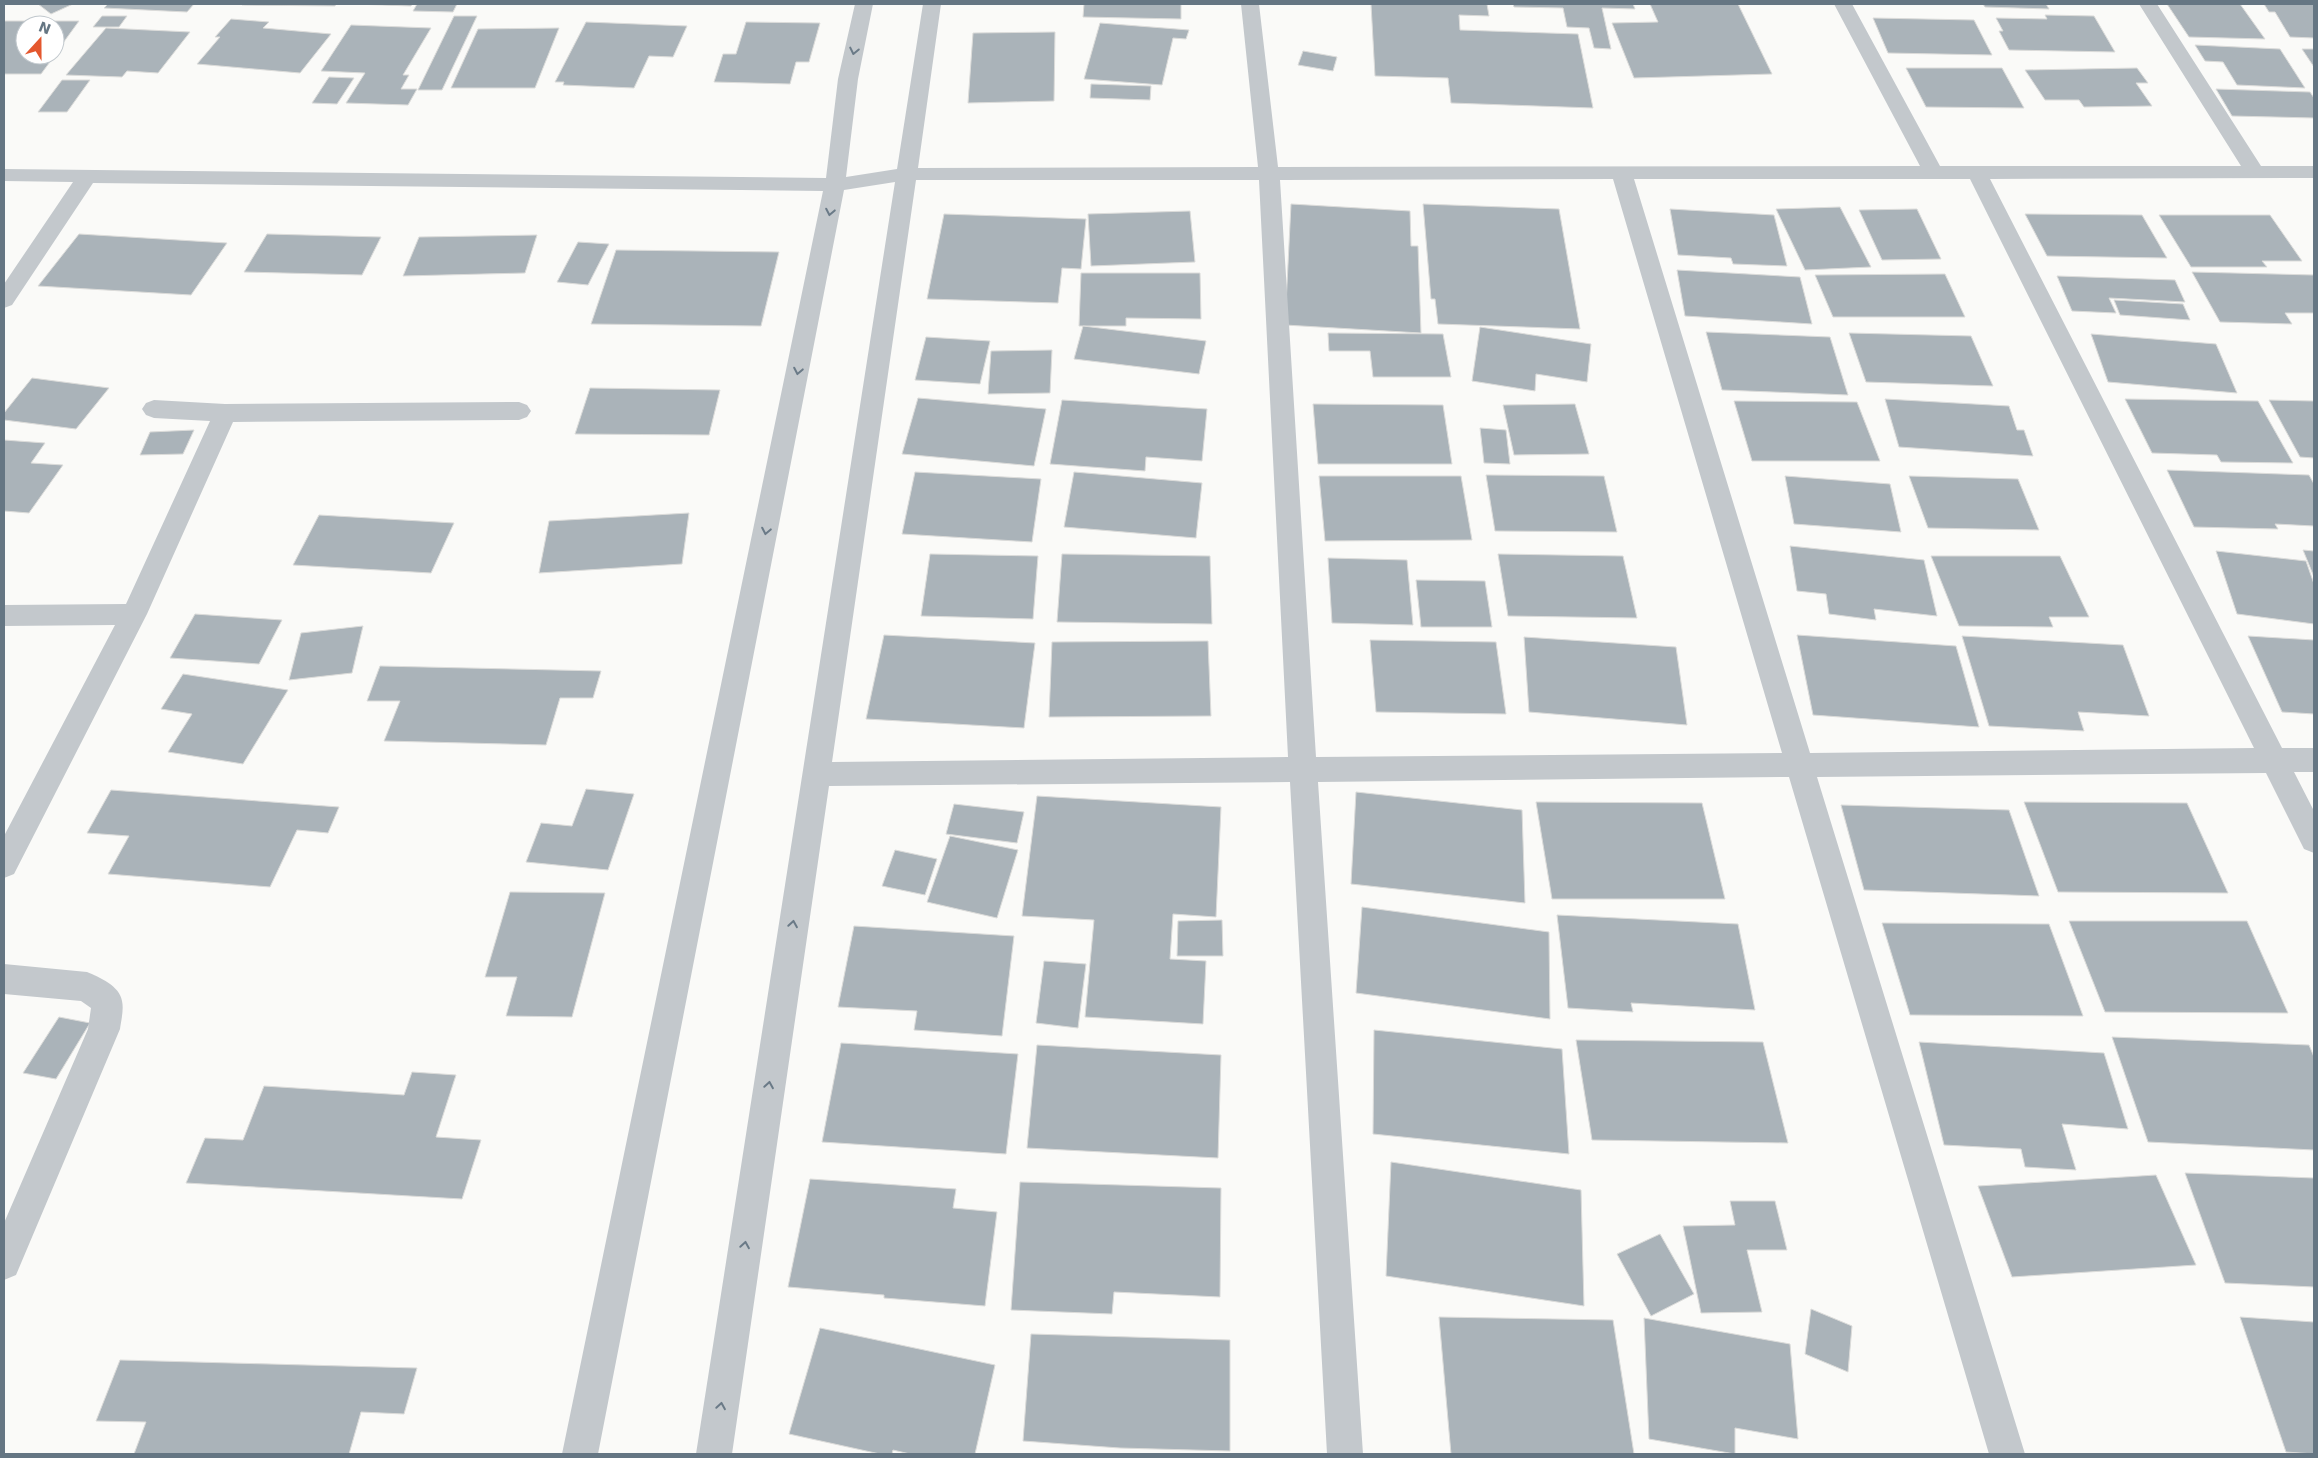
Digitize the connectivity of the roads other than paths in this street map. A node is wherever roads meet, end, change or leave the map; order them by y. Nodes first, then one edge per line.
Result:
1 (864, 4) edge
2 (932, 4) edge
3 (1250, 4) edge
4 (1842, 4) edge
5 (2148, 4) edge
6 (2255, 172) junction
7 (2314, 172) edge
8 (1270, 173) junction
9 (1934, 173) junction
10 (1976, 173) junction
11 (907, 174) junction
12 (1622, 174) junction
13 (88, 175) junction
14 (6, 178) edge
15 (835, 185) junction
16 (4, 300) edge
17 (154, 409) dead end
18 (519, 411) dead end
19 (224, 413) junction
20 (4, 614) edge
21 (134, 614) junction
22 (2274, 760) junction
23 (2314, 760) edge
24 (1798, 765) junction
25 (1303, 769) junction
26 (815, 774) junction
27 (2314, 840) edge
28 (4, 866) edge
29 (4, 979) edge
30 (4, 1264) edge
31 (580, 1454) edge
32 (714, 1454) edge
33 (1345, 1454) edge
34 (2007, 1454) edge

1 -> 15 street
2 - 11 street
3 - 8 street
4 - 9 street
5 - 6 street
6 - 7 street
6 - 10 street
8 - 11 street
8 - 12 street
8 - 25 street
9 - 10 street
9 - 12 street
10 - 22 street
11 - 15 street
11 - 26 street
12 - 24 street
13 - 14 street
13 - 15 street
13 - 16 street
15 -> 31 street
17 - 19 street
18 - 19 street
19 - 21 street
20 - 21 street
21 - 28 street
22 - 23 street
22 - 24 street
22 - 27 street
24 - 25 street
24 - 34 street
25 - 26 street
25 - 33 street
32 -> 26 street
29 - 30 street

